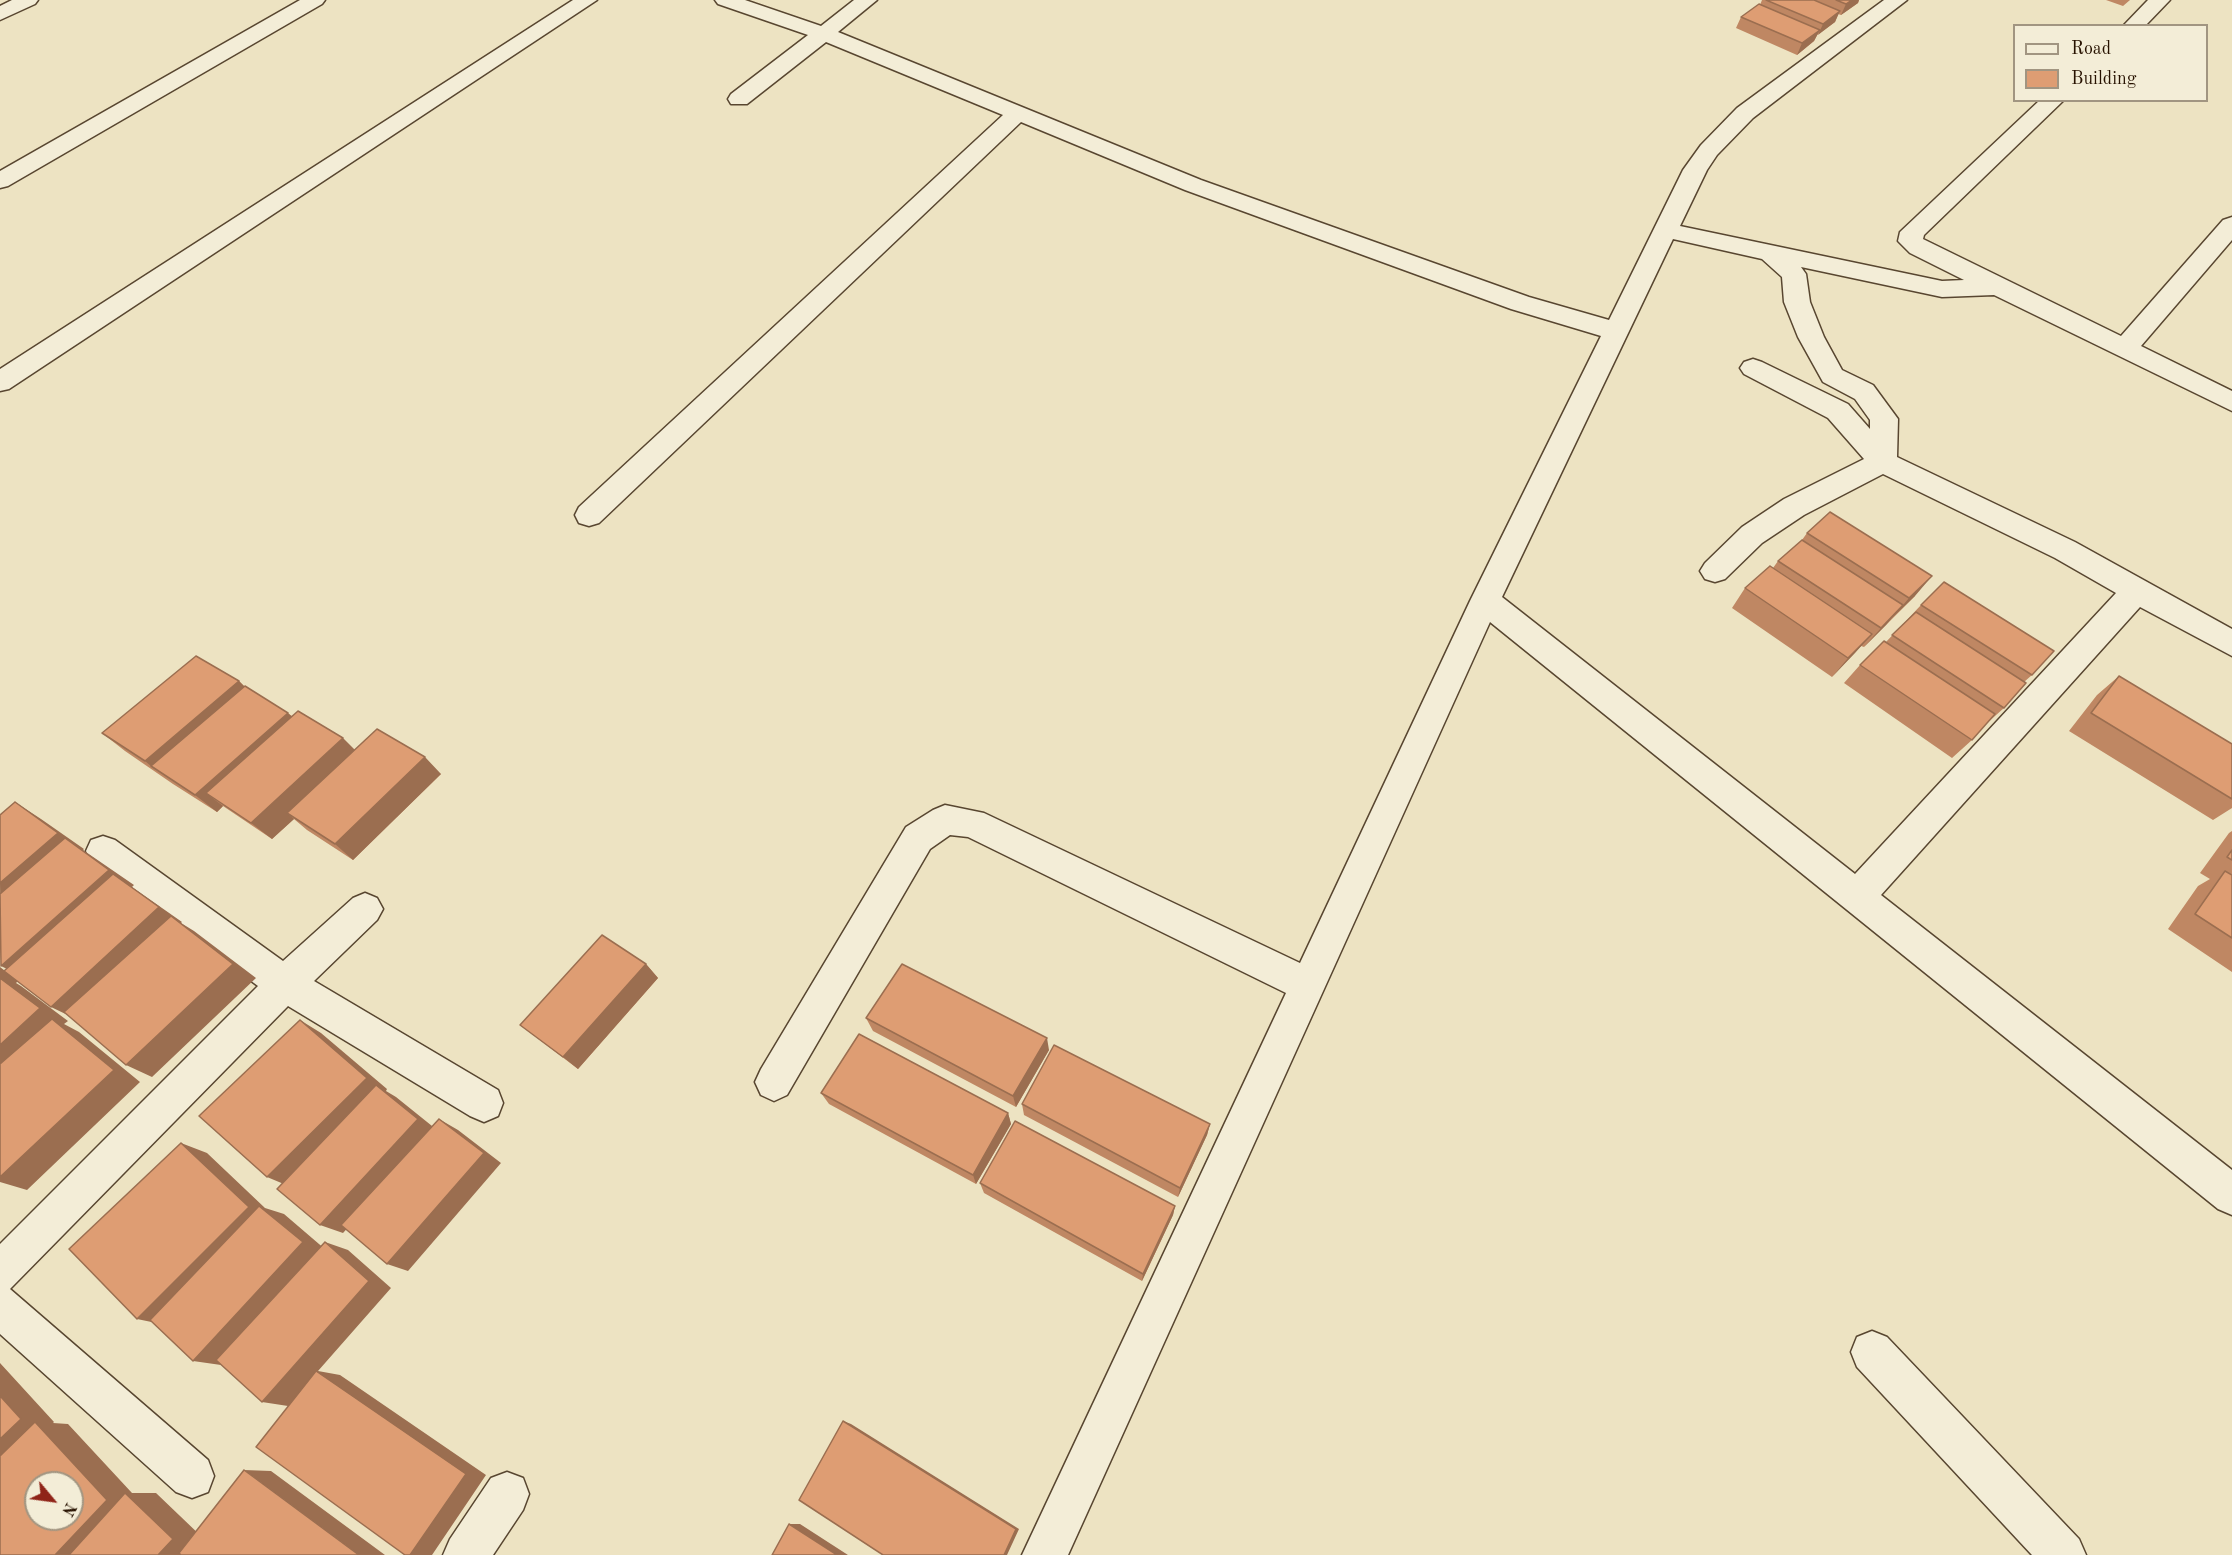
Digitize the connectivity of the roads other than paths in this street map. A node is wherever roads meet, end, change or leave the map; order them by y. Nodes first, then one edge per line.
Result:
1 (28, 0) edge
2 (315, 0) edge
3 (587, 0) edge
4 (725, 0) edge
5 (867, 0) edge
6 (1898, 0) edge
7 (2160, 0) edge
8 (0, 14) edge
9 (2135, 24) edge
10 (822, 33) junction
11 (739, 99) dead end
12 (2051, 102) edge
13 (1018, 113) junction
14 (0, 181) edge
15 (2232, 225) edge
16 (1665, 230) junction
17 (1771, 253) junction
18 (1999, 286) junction
19 (1615, 331) junction
20 (2125, 348) junction
21 (1754, 368) dead end
22 (0, 382) edge
23 (2232, 402) edge
24 (1883, 462) junction
25 (589, 515) dead end
26 (1715, 571) dead end
27 (2138, 590) junction
28 (1485, 601) junction
29 (2232, 644) edge
30 (103, 851) dead end
31 (1857, 897) junction
32 (366, 909) dead end
33 (285, 984) junction
34 (1307, 985) junction
35 (774, 1082) dead end
36 (484, 1103) dead end
37 (2232, 1195) edge
38 (0, 1273) edge
39 (0, 1306) edge
40 (1872, 1352) dead end
41 (192, 1476) dead end
42 (507, 1494) dead end
43 (466, 1555) edge
44 (1046, 1555) edge
45 (2063, 1555) edge

1 - 8 street
2 - 14 street
3 - 22 street
4 - 10 street
5 - 10 street
6 - 16 street
7 - 9 street
10 - 11 street
10 - 13 street
12 - 18 street
13 - 19 street
13 - 25 street
15 - 20 street
16 - 17 street
16 - 19 street
17 - 18 street
17 - 24 street
18 - 20 street
19 - 28 street
20 - 23 street
21 - 24 street
24 - 26 street
24 - 27 street
27 - 29 street
27 - 31 street
28 - 31 street
28 - 34 street
30 - 33 street
31 - 37 street
32 - 33 street
33 - 36 street
33 - 38 street
34 - 35 street
34 - 44 street
39 - 41 street
40 - 45 street
42 - 43 street

